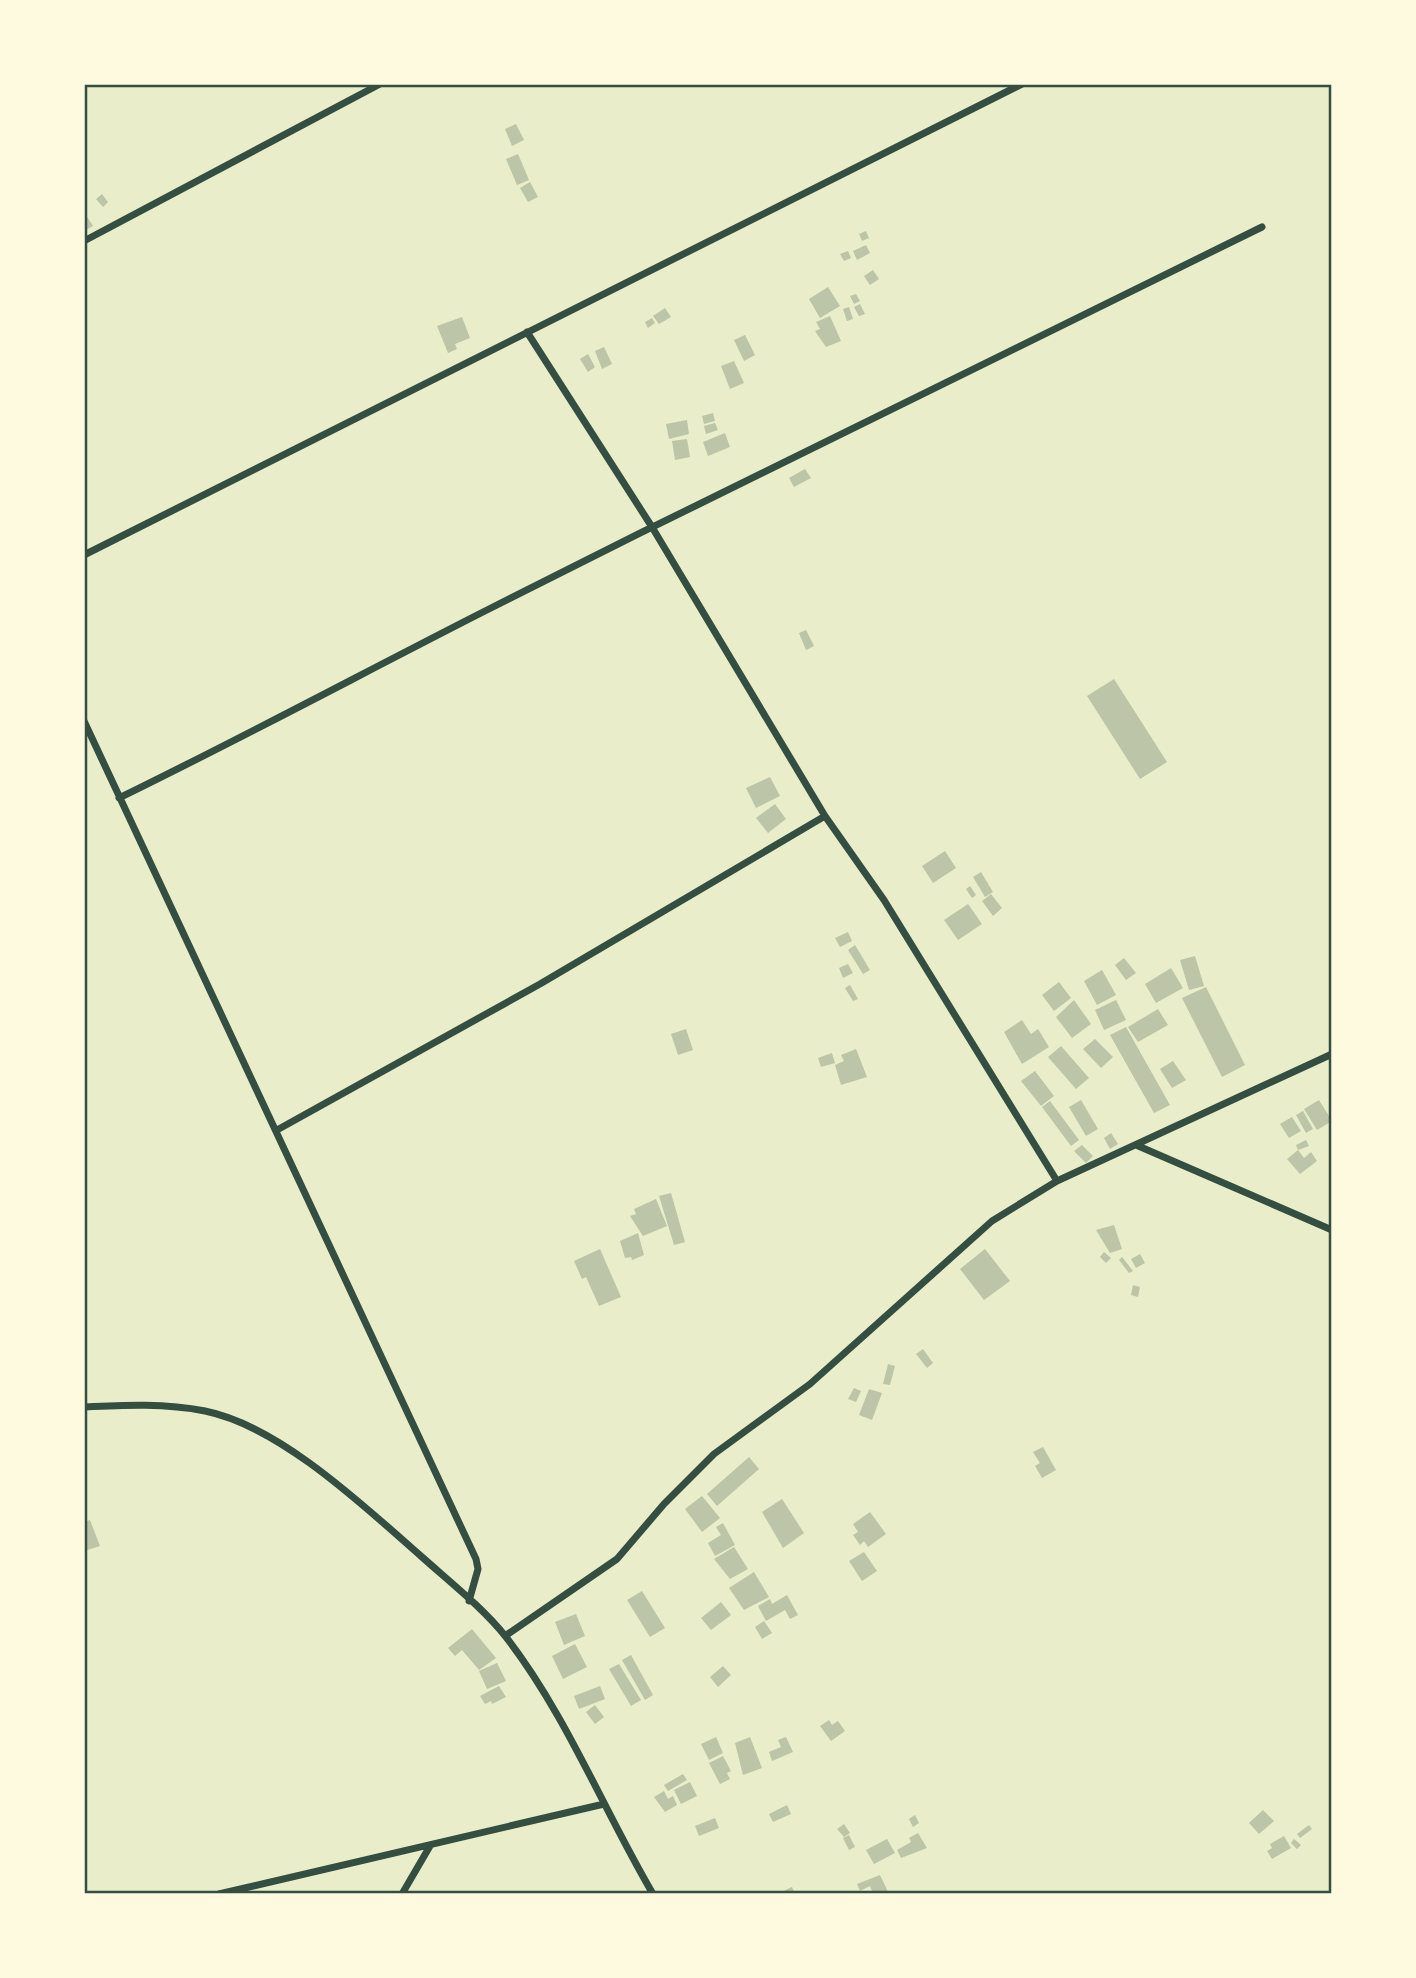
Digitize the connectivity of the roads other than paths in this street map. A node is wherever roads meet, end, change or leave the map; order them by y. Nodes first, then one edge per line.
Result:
1 (380, 84) edge
2 (1022, 84) edge
3 (1262, 227) dead end
4 (84, 241) edge
5 (527, 332) junction
6 (652, 527) junction
7 (84, 555) edge
8 (84, 721) edge
9 (119, 798) junction
10 (825, 816) junction
11 (1332, 1054) edge
12 (276, 1130) junction
13 (1136, 1145) junction
14 (1057, 1181) junction
15 (1332, 1230) edge
16 (84, 1408) edge
17 (469, 1601) junction
18 (505, 1636) junction
19 (604, 1804) junction
20 (430, 1846) junction
21 (219, 1894) edge
22 (402, 1894) edge
23 (653, 1894) edge

1 - 4 street
2 - 5 street
3 - 6 street
5 - 6 street
5 - 7 street
6 - 9 street
6 - 10 street
8 - 9 street
9 - 12 street
10 - 12 street
10 - 14 street
11 - 13 street
12 - 17 street
13 - 14 street
13 - 15 street
14 - 18 street
16 - 17 street
17 - 18 street
18 - 19 street
19 - 20 street
19 - 23 street
20 - 21 street
20 - 22 street

